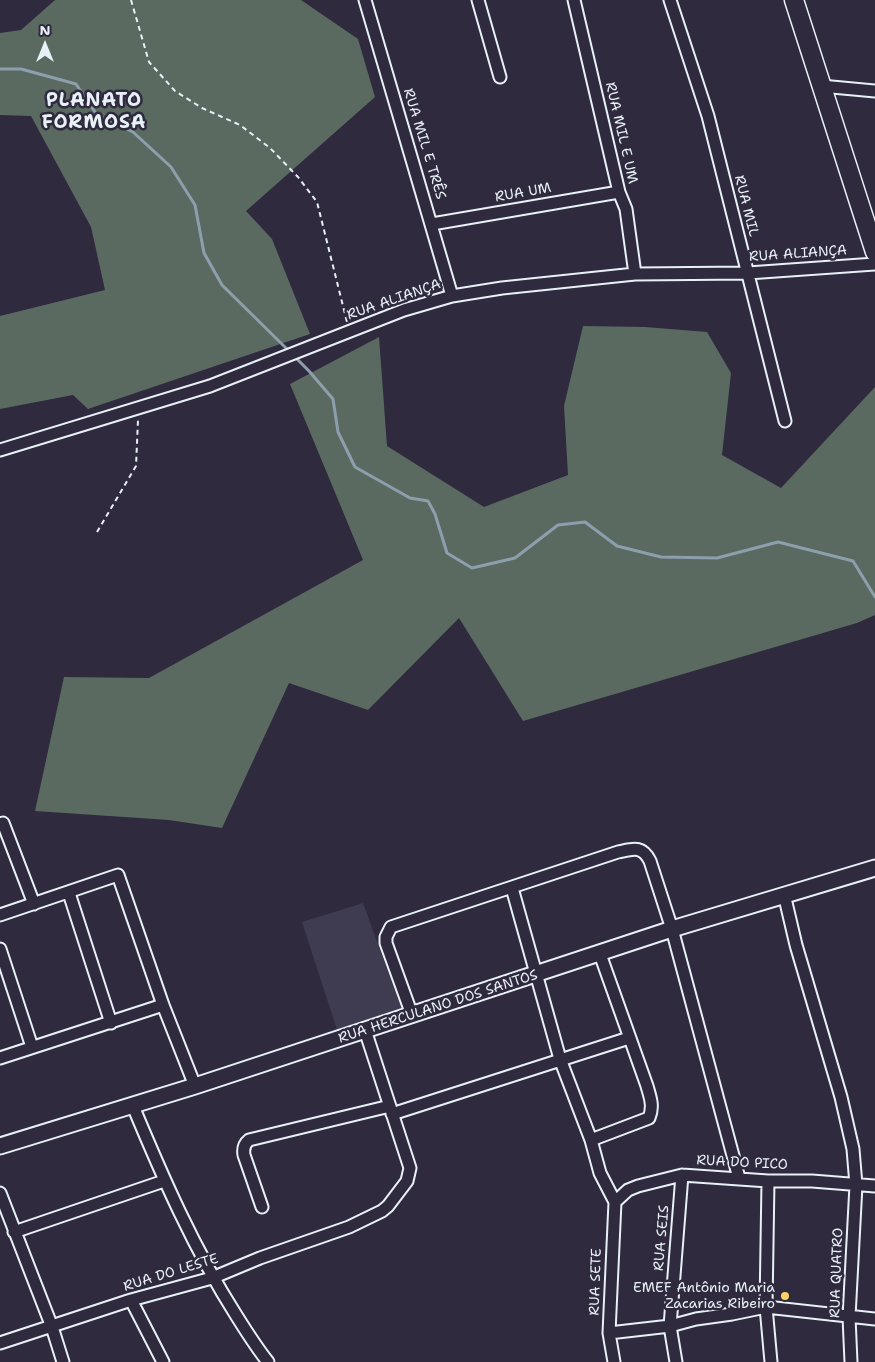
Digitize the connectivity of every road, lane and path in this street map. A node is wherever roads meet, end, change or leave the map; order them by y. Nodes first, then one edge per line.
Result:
1 (131, 0) edge
2 (365, 0) edge
3 (478, 0) edge
4 (574, 0) edge
5 (670, 0) edge
6 (794, 0) edge
7 (500, 77) dead end
8 (821, 86) junction
9 (875, 91) edge
10 (619, 192) junction
11 (432, 224) junction
12 (875, 252) edge
13 (875, 264) edge
14 (748, 273) junction
15 (635, 274) junction
16 (452, 296) junction
17 (349, 331) junction
18 (139, 407) junction
19 (785, 421) dead end
20 (0, 450) edge
21 (97, 532) dead end
22 (0, 824) edge
23 (875, 868) edge
24 (512, 888) junction
25 (69, 893) junction
26 (784, 894) junction
27 (34, 904) junction
28 (0, 915) edge
29 (672, 930) junction
30 (0, 949) edge
31 (600, 954) junction
32 (537, 975) junction
33 (163, 1005) junction
34 (412, 1015) junction
35 (111, 1023) junction
36 (365, 1030) junction
37 (629, 1038) junction
38 (32, 1047) junction
39 (0, 1058) edge
40 (560, 1059) junction
41 (195, 1086) junction
42 (133, 1106) junction
43 (391, 1110) junction
44 (592, 1140) junction
45 (0, 1146) edge
46 (682, 1175) junction
47 (739, 1178) junction
48 (164, 1181) junction
49 (768, 1181) junction
50 (856, 1185) junction
51 (875, 1186) edge
52 (0, 1193) edge
53 (615, 1202) junction
54 (262, 1207) dead end
55 (14, 1232) junction
56 (212, 1278) junction
57 (131, 1300) junction
58 (766, 1307) junction
59 (849, 1317) junction
60 (875, 1319) edge
61 (670, 1326) junction
62 (52, 1327) junction
63 (609, 1333) junction
64 (0, 1343) edge
65 (63, 1362) edge
66 (163, 1362) edge
67 (268, 1362) edge
68 (614, 1362) edge
69 (676, 1362) edge
70 (772, 1362) edge
71 (851, 1362) edge

1 - 17 path
2 - 11 street, RUA MIL E TRÊS
3 - 7 street
4 - 10 street, RUA MIL E UM
5 - 14 street, RUA MIL
6 - 8 main road
8 - 9 street
8 - 12 main road
10 - 11 street, RUA UM
10 - 15 street, RUA MIL E UM
11 - 16 street, RUA MIL E TRÊS
13 - 14 street, RUA ALIANÇA
14 - 15 street, RUA ALIANÇA
14 - 19 street, RUA MIL
15 - 16 street, RUA ALIANÇA
16 - 17 street, RUA ALIANÇA
17 - 18 street, RUA ALIANÇA
18 - 20 street, RUA ALIANÇA
18 - 21 path
22 - 27 street
23 - 26 street, RUA HERCULANO DOS SANTOS
24 - 29 street
24 - 32 street
24 - 34 street
25 - 27 street
25 - 33 street
25 - 35 street
26 - 29 street, RUA HERCULANO DOS SANTOS
26 - 50 street, RUA QUATRO
27 - 28 street
29 - 31 street, RUA HERCULANO DOS SANTOS
29 - 47 street
30 - 38 street
31 - 32 street, RUA HERCULANO DOS SANTOS
31 - 37 street
32 - 34 street, RUA HERCULANO DOS SANTOS
32 - 40 street
33 - 35 street
33 - 41 street
34 - 36 street, RUA HERCULANO DOS SANTOS
35 - 38 street
36 - 41 street, RUA HERCULANO DOS SANTOS
36 - 43 street
37 - 40 street
37 - 44 street
38 - 39 street
40 - 43 street
40 - 44 street
41 - 42 street, RUA HERCULANO DOS SANTOS
42 - 45 street, RUA HERCULANO DOS SANTOS
42 - 48 street
43 - 54 street
43 - 56 street, RUA DO LESTE
44 - 53 street
46 - 47 street, RUA DO PICO
46 - 53 street, RUA DO PICO
46 - 61 street, RUA SEIS
47 - 49 street, RUA DO PICO
48 - 55 street
48 - 56 street
49 - 50 street, RUA DO PICO
49 - 58 street
50 - 51 street, RUA DO PICO
50 - 59 street, RUA QUATRO
52 - 55 street
53 - 63 street, RUA SETE
55 - 62 street
56 - 57 street, RUA DO LESTE
56 - 67 street
57 - 62 street, RUA DO LESTE
57 - 66 street
58 - 59 street
58 - 61 street
58 - 70 street
59 - 60 street
59 - 71 street, RUA QUATRO
61 - 63 street
61 - 69 street, RUA SEIS
62 - 64 street, RUA DO LESTE
62 - 65 street
63 - 68 street, RUA SETE

